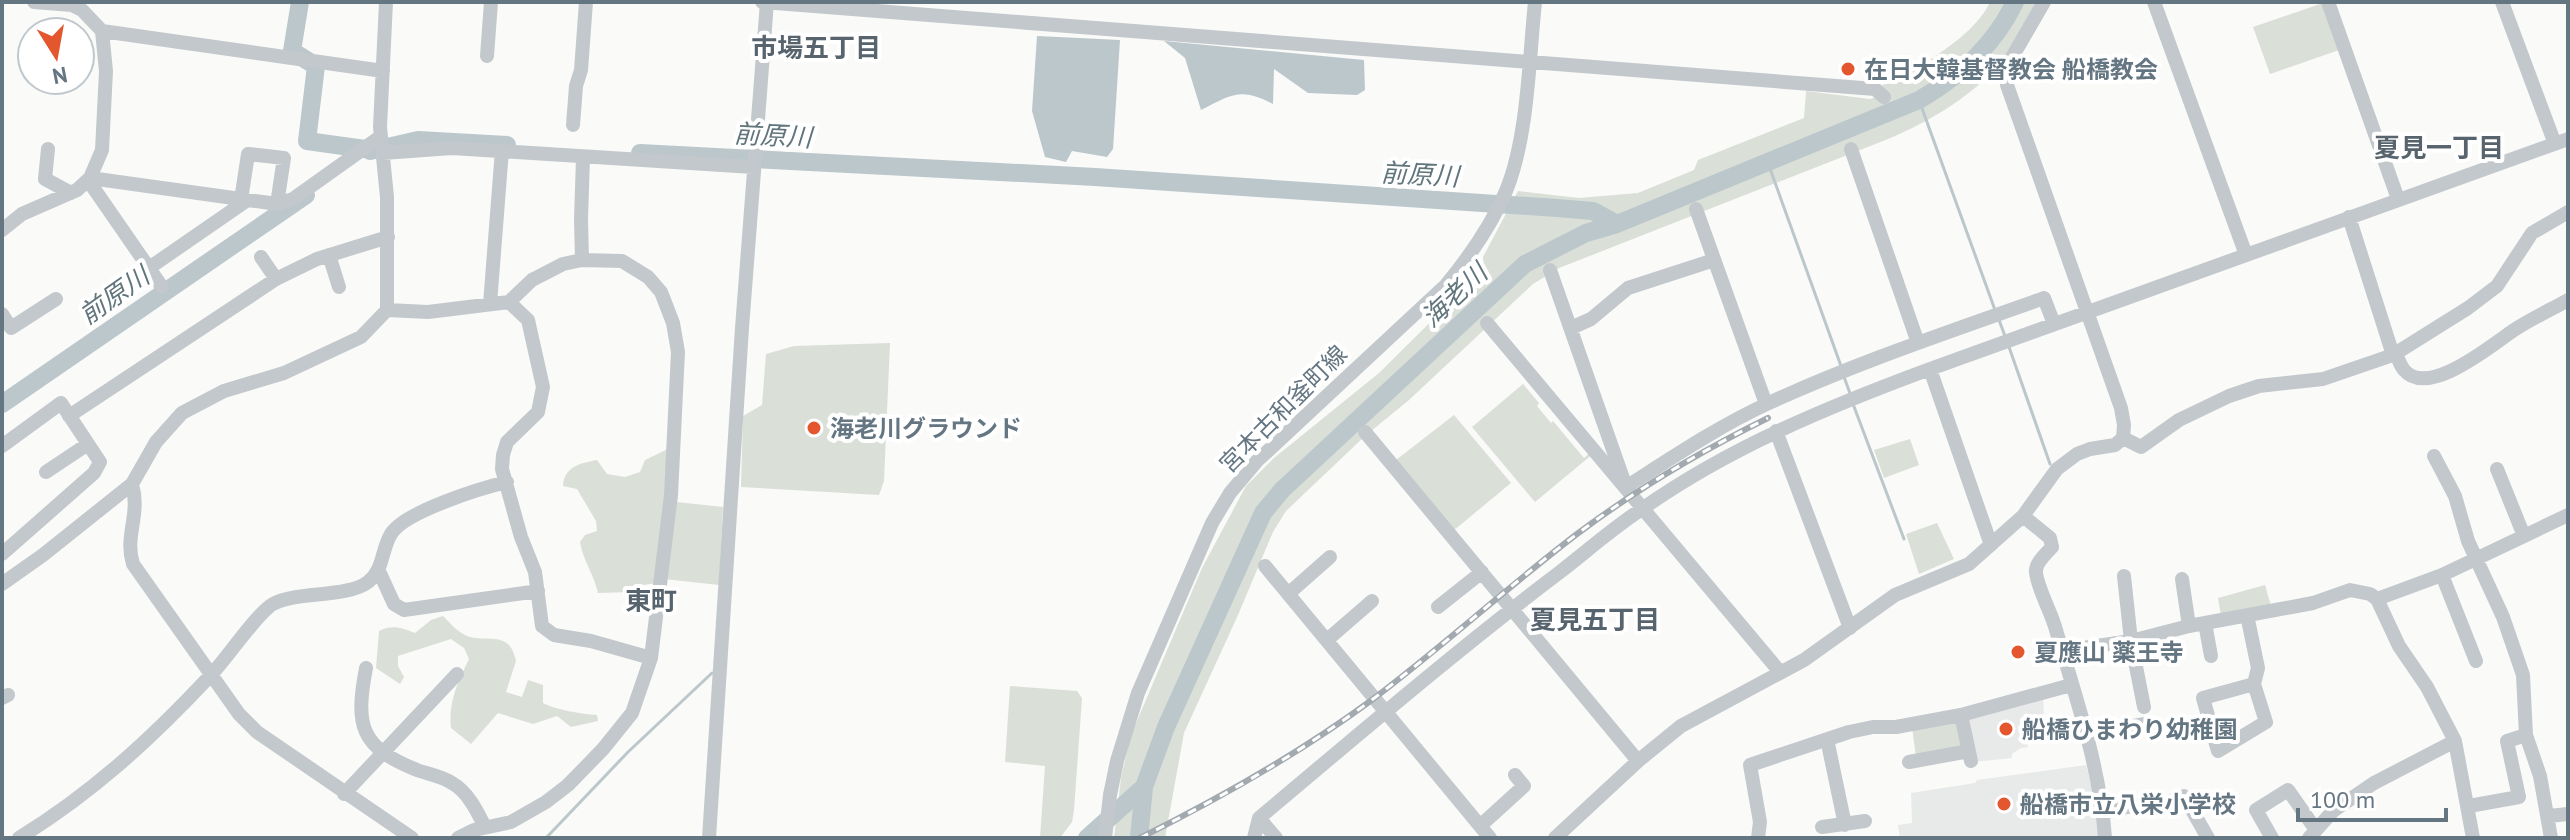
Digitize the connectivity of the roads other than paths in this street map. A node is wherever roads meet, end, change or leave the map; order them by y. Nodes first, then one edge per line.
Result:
1 (34, 2) edge
2 (386, 2) edge
3 (491, 2) edge
4 (586, 2) edge
5 (765, 2) edge
6 (1535, 2) edge
7 (2044, 2) edge
8 (2154, 2) edge
9 (2328, 2) edge
10 (2502, 2) edge
11 (102, 31) junction
12 (487, 56) dead end
13 (1529, 61) junction
14 (383, 71) junction
15 (1884, 97) dead end
16 (573, 125) dead end
17 (2561, 141) edge
18 (382, 145) junction
19 (48, 149) dead end
20 (1851, 149) dead end
21 (502, 150) junction
22 (583, 158) junction
23 (753, 160) junction
24 (89, 179) junction
25 (71, 193) junction
26 (2398, 199) junction
27 (244, 201) junction
28 (277, 204) junction
29 (1696, 209) dead end
30 (2568, 212) edge
31 (2349, 217) junction
32 (2, 230) edge
33 (388, 237) junction
34 (329, 255) junction
35 (2246, 255) junction
36 (261, 257) dead end
37 (582, 260) junction
38 (1714, 260) junction
39 (149, 268) junction
40 (1550, 270) dead end
41 (276, 279) junction
42 (162, 287) dead end
43 (339, 287) dead end
44 (56, 299) dead end
45 (2568, 300) edge
46 (509, 302) junction
47 (490, 304) junction
48 (387, 310) junction
49 (2086, 311) junction
50 (2, 314) edge
51 (1487, 323) dead end
52 (2054, 324) junction
53 (1571, 328) junction
54 (1918, 343) junction
55 (2395, 354) junction
56 (1930, 369) junction
57 (1766, 404) junction
58 (69, 416) junction
59 (1776, 431) junction
60 (1365, 432) dead end
61 (2123, 438) junction
62 (88, 444) junction
63 (2, 446) edge
64 (2434, 456) dead end
65 (2497, 469) dead end
66 (46, 472) dead end
67 (507, 482) junction
68 (132, 484) junction
69 (1626, 487) junction
70 (1642, 509) junction
71 (2568, 515) edge
72 (2023, 516) junction
73 (2524, 536) junction
74 (1991, 545) junction
75 (2, 554) edge
76 (1330, 557) dead end
77 (2475, 559) junction
78 (1265, 566) dead end
79 (378, 569) junction
80 (1482, 572) junction
81 (2442, 575) junction
82 (2124, 576) dead end
83 (2182, 579) dead end
84 (2, 584) edge
85 (538, 591) junction
86 (1288, 594) junction
87 (2377, 599) junction
88 (1372, 601) dead end
89 (1438, 607) dead end
90 (1512, 608) junction
91 (2247, 615) junction
92 (2205, 623) junction
93 (2189, 626) junction
94 (1850, 628) junction
95 (1327, 640) junction
96 (2131, 641) junction
97 (2062, 651) junction
98 (2211, 656) dead end
99 (651, 658) junction
100 (2476, 661) dead end
101 (366, 668) dead end
102 (1780, 672) junction
103 (457, 674) dead end
104 (211, 675) junction
105 (2254, 684) junction
106 (2071, 685) junction
107 (2144, 707) dead end
108 (1386, 711) junction
109 (1961, 715) junction
110 (2150, 723) dead end
111 (2085, 735) junction
112 (2526, 735) junction
113 (1827, 739) junction
114 (2455, 741) junction
115 (383, 753) junction
116 (1638, 761) junction
117 (1909, 762) dead end
118 (1515, 775) dead end
119 (344, 794) junction
120 (2469, 806) junction
121 (2103, 810) junction
122 (2568, 814) edge
123 (2549, 816) junction
124 (1259, 818) junction
125 (1865, 821) dead end
126 (1845, 825) junction
127 (1480, 826) junction
128 (485, 827) junction
129 (1822, 827) dead end
130 (1106, 833) edge
131 (2313, 834) edge
132 (19, 838) edge
133 (412, 838) edge
134 (458, 838) edge
135 (709, 838) edge
136 (1254, 838) edge
137 (1276, 838) edge
138 (1490, 838) edge
139 (1555, 838) edge
140 (1758, 838) edge
141 (2105, 838) edge
142 (2208, 838) edge
143 (2272, 838) edge
144 (2473, 838) edge
145 (2551, 838) edge

1 - 11 street
2 - 14 street
3 - 12 street
4 - 16 street
5 - 13 street
5 - 23 street
6 - 13 street, 宮本古和釜町線
7 - 49 street
8 - 35 street
9 - 26 street
10 - 17 street
11 - 14 street
11 - 24 street
13 - 15 street
13 - 130 street, 宮本古和釜町線
14 - 18 street
17 - 26 street
18 - 21 street
18 - 28 street
18 - 33 street
19 - 25 street
20 - 54 street
21 - 22 street
21 - 47 street
22 - 23 street
22 - 37 street
23 - 135 street
24 - 25 street
24 - 27 street
24 - 39 street
25 - 32 street
26 - 31 street
27 - 28 street
27 - 28 street
27 - 39 street
29 - 38 street
30 - 55 street
31 - 35 street
31 - 55 street
33 - 34 street
33 - 48 street
34 - 41 street
34 - 43 street
35 - 49 street
36 - 41 street
37 - 46 street
37 - 99 street
38 - 53 street
38 - 57 street
39 - 42 street
40 - 53 street
41 - 58 street
44 - 50 street
45 - 55 street
46 - 47 street
46 - 67 street
47 - 48 street
48 - 68 street
49 - 52 street
49 - 61 street
51 - 69 street
52 - 54 street
52 - 56 street
53 - 69 street
54 - 57 street
55 - 61 street
56 - 59 street
56 - 74 street
57 - 69 street
58 - 62 street
58 - 63 street
59 - 70 street
59 - 94 street
60 - 80 street
61 - 72 street
62 - 66 street
62 - 75 street
64 - 77 street
65 - 73 street
67 - 79 street
67 - 85 street
68 - 84 street
68 - 104 street
69 - 70 street
70 - 90 street
70 - 102 street
71 - 73 street
72 - 74 street
72 - 97 street
73 - 77 street
74 - 94 street
76 - 86 street
77 - 81 street
77 - 112 street
78 - 86 street
79 - 85 street
79 - 104 street
80 - 89 street
80 - 90 street
81 - 87 street
81 - 100 street
82 - 96 street
83 - 93 street
85 - 99 street
86 - 95 street
87 - 91 street
87 - 114 street
88 - 95 street
90 - 108 street
90 - 116 street
91 - 92 street
91 - 105 street
92 - 93 street
92 - 98 street
93 - 96 street
94 - 102 street
95 - 108 street
96 - 97 street
96 - 107 street
97 - 106 street
99 - 128 street
101 - 115 street
102 - 116 street
103 - 115 street
104 - 119 street
104 - 132 street
105 - 105 street
106 - 109 street
106 - 111 street
108 - 124 street
108 - 127 street
109 - 113 street
109 - 117 street
110 - 111 street
111 - 121 street
112 - 120 street
112 - 123 street
113 - 126 street
113 - 140 street
114 - 120 street
114 - 131 street
115 - 119 street
115 - 128 street
116 - 139 street
118 - 127 street
119 - 133 street
120 - 144 street
121 - 141 street
121 - 142 street
122 - 123 street
123 - 145 street
124 - 136 street
124 - 137 street
125 - 126 street
126 - 129 street
127 - 138 street
128 - 134 street
131 - 143 street

